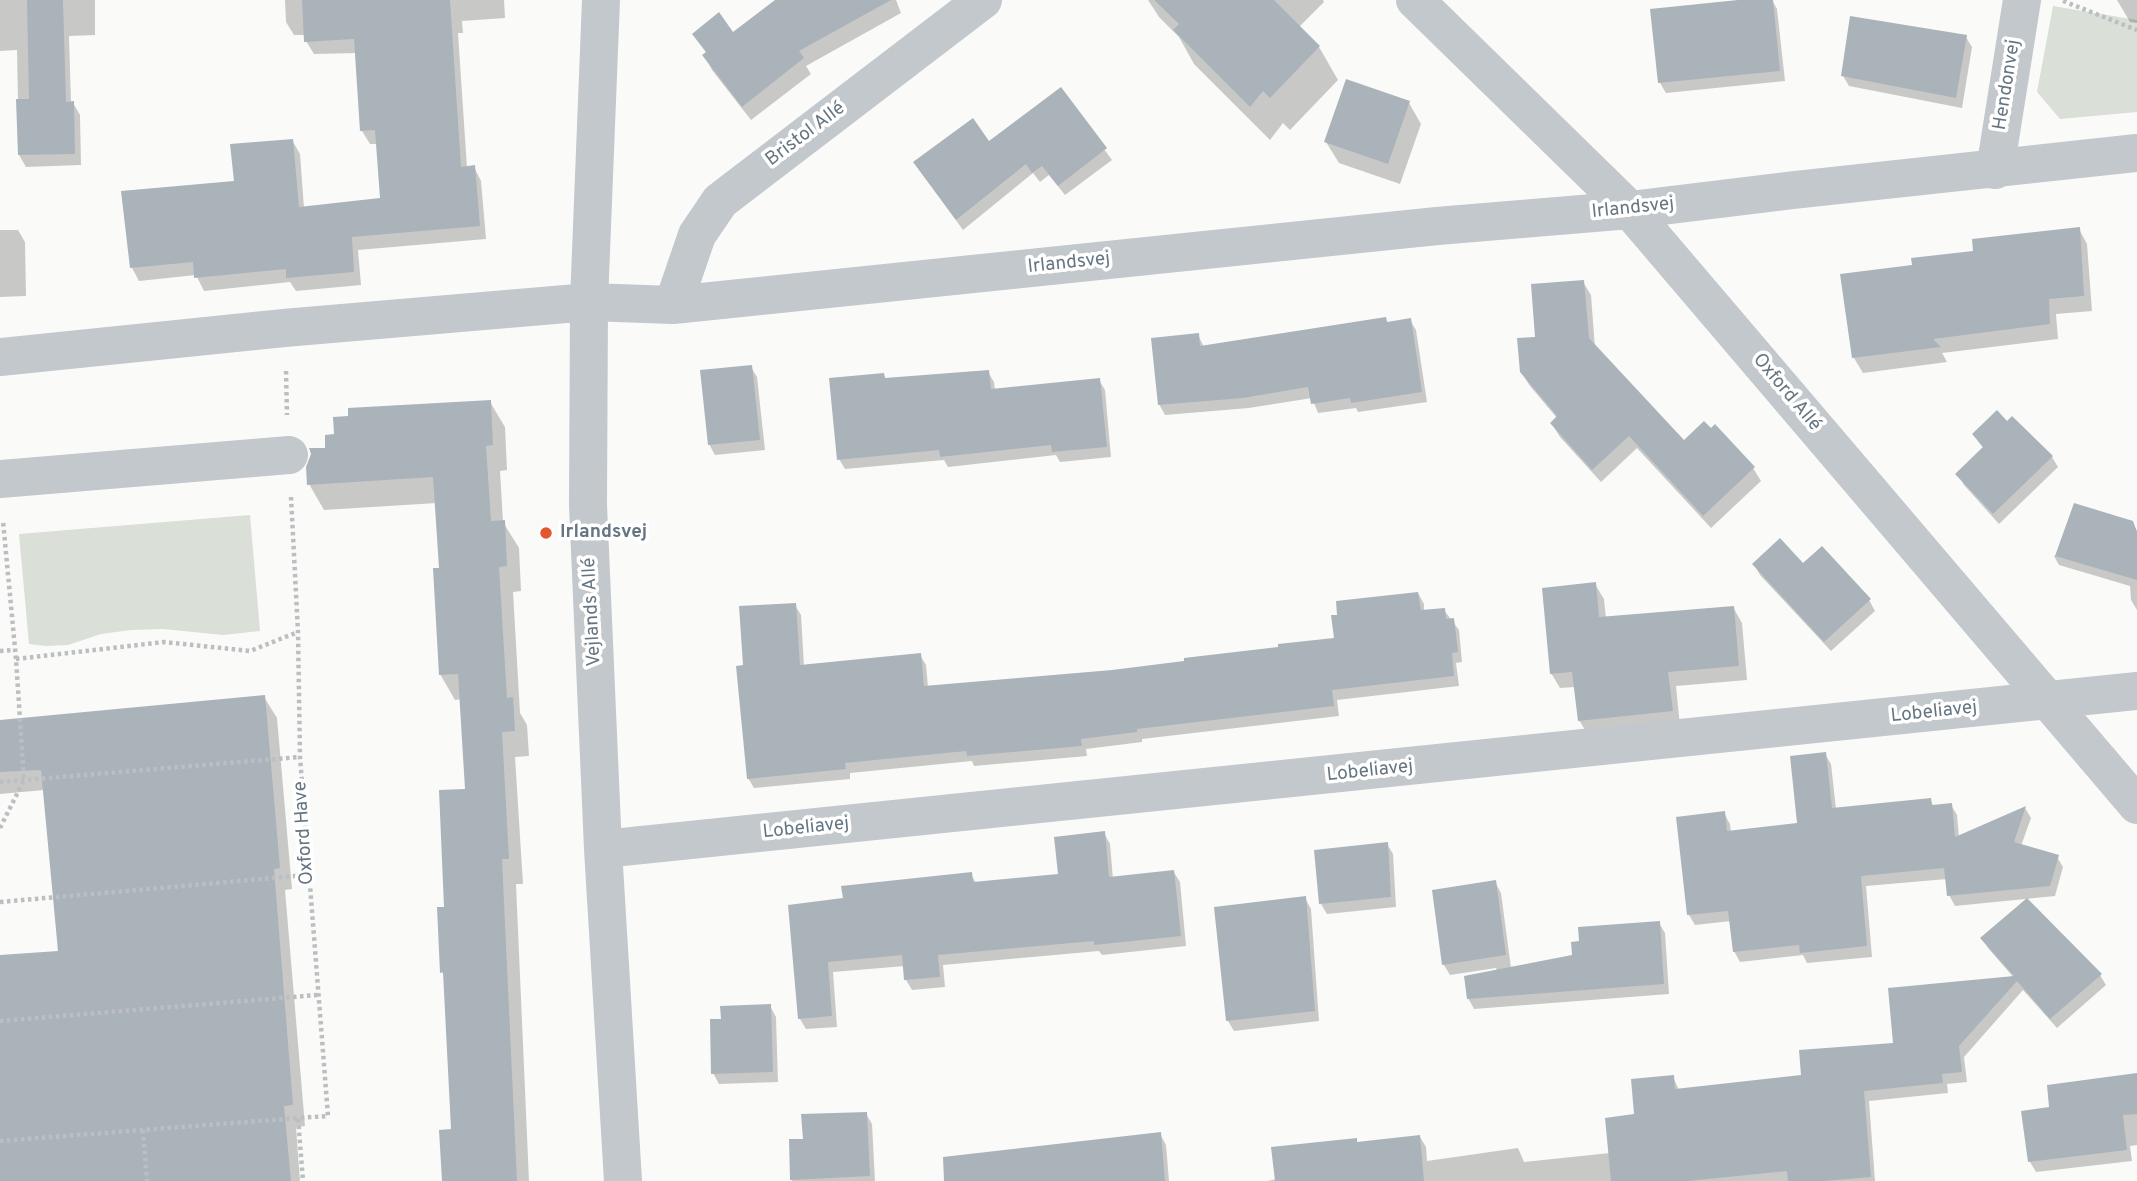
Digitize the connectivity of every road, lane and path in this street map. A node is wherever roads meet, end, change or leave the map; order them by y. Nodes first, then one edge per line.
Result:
1 (601, 0) edge
2 (983, 0) edge
3 (1415, 0) edge
4 (2022, 0) edge
5 (2060, 0) edge
6 (2137, 30) edge
7 (2137, 153) edge
8 (1995, 170) junction
9 (1630, 210) junction
10 (589, 302) junction
11 (673, 305) junction
12 (284, 328) junction
13 (0, 357) edge
14 (289, 455) junction
15 (1, 498) edge
16 (298, 632) junction
17 (14, 650) junction
18 (0, 651) edge
19 (16, 659) junction
20 (2137, 691) edge
21 (2048, 701) junction
22 (300, 757) junction
23 (24, 780) junction
24 (0, 782) edge
25 (2137, 805) edge
26 (0, 828) edge
27 (603, 849) junction
28 (308, 875) junction
29 (0, 902) edge
30 (317, 995) junction
31 (0, 1021) edge
32 (298, 1118) junction
33 (143, 1130) junction
34 (0, 1141) edge
35 (147, 1181) edge
36 (303, 1181) edge
37 (623, 1181) edge

1 - 10 street, Vejlands Allé
2 - 11 street, Bristol Allé
3 - 9 street, Oxford Allé
4 - 8 street, Hendonvej
5 - 6 path
7 - 8 street, Irlandsvej
8 - 9 street, Irlandsvej
9 - 11 street, Irlandsvej
9 - 21 street, Oxford Allé
10 - 11 street, Irlandsvej
10 - 12 street, Irlandsvej
10 - 27 street, Vejlands Allé
12 - 13 street, Irlandsvej
12 - 14 path, Oxford Have
14 - 15 street
14 - 16 path, Oxford Have
15 - 17 path
16 - 19 path
16 - 22 path, Oxford Have
17 - 18 path
17 - 19 path
19 - 23 path
20 - 21 street, Lobeliavej
21 - 25 street, Oxford Allé
21 - 27 street, Lobeliavej
22 - 23 path
22 - 28 path, Oxford Have
23 - 24 path
23 - 26 path
27 - 37 street, Vejlands Allé
28 - 29 path
28 - 30 path, Oxford Have
30 - 31 path
30 - 32 path, Oxford Have
32 - 33 path
32 - 36 path
33 - 34 path
33 - 35 path

